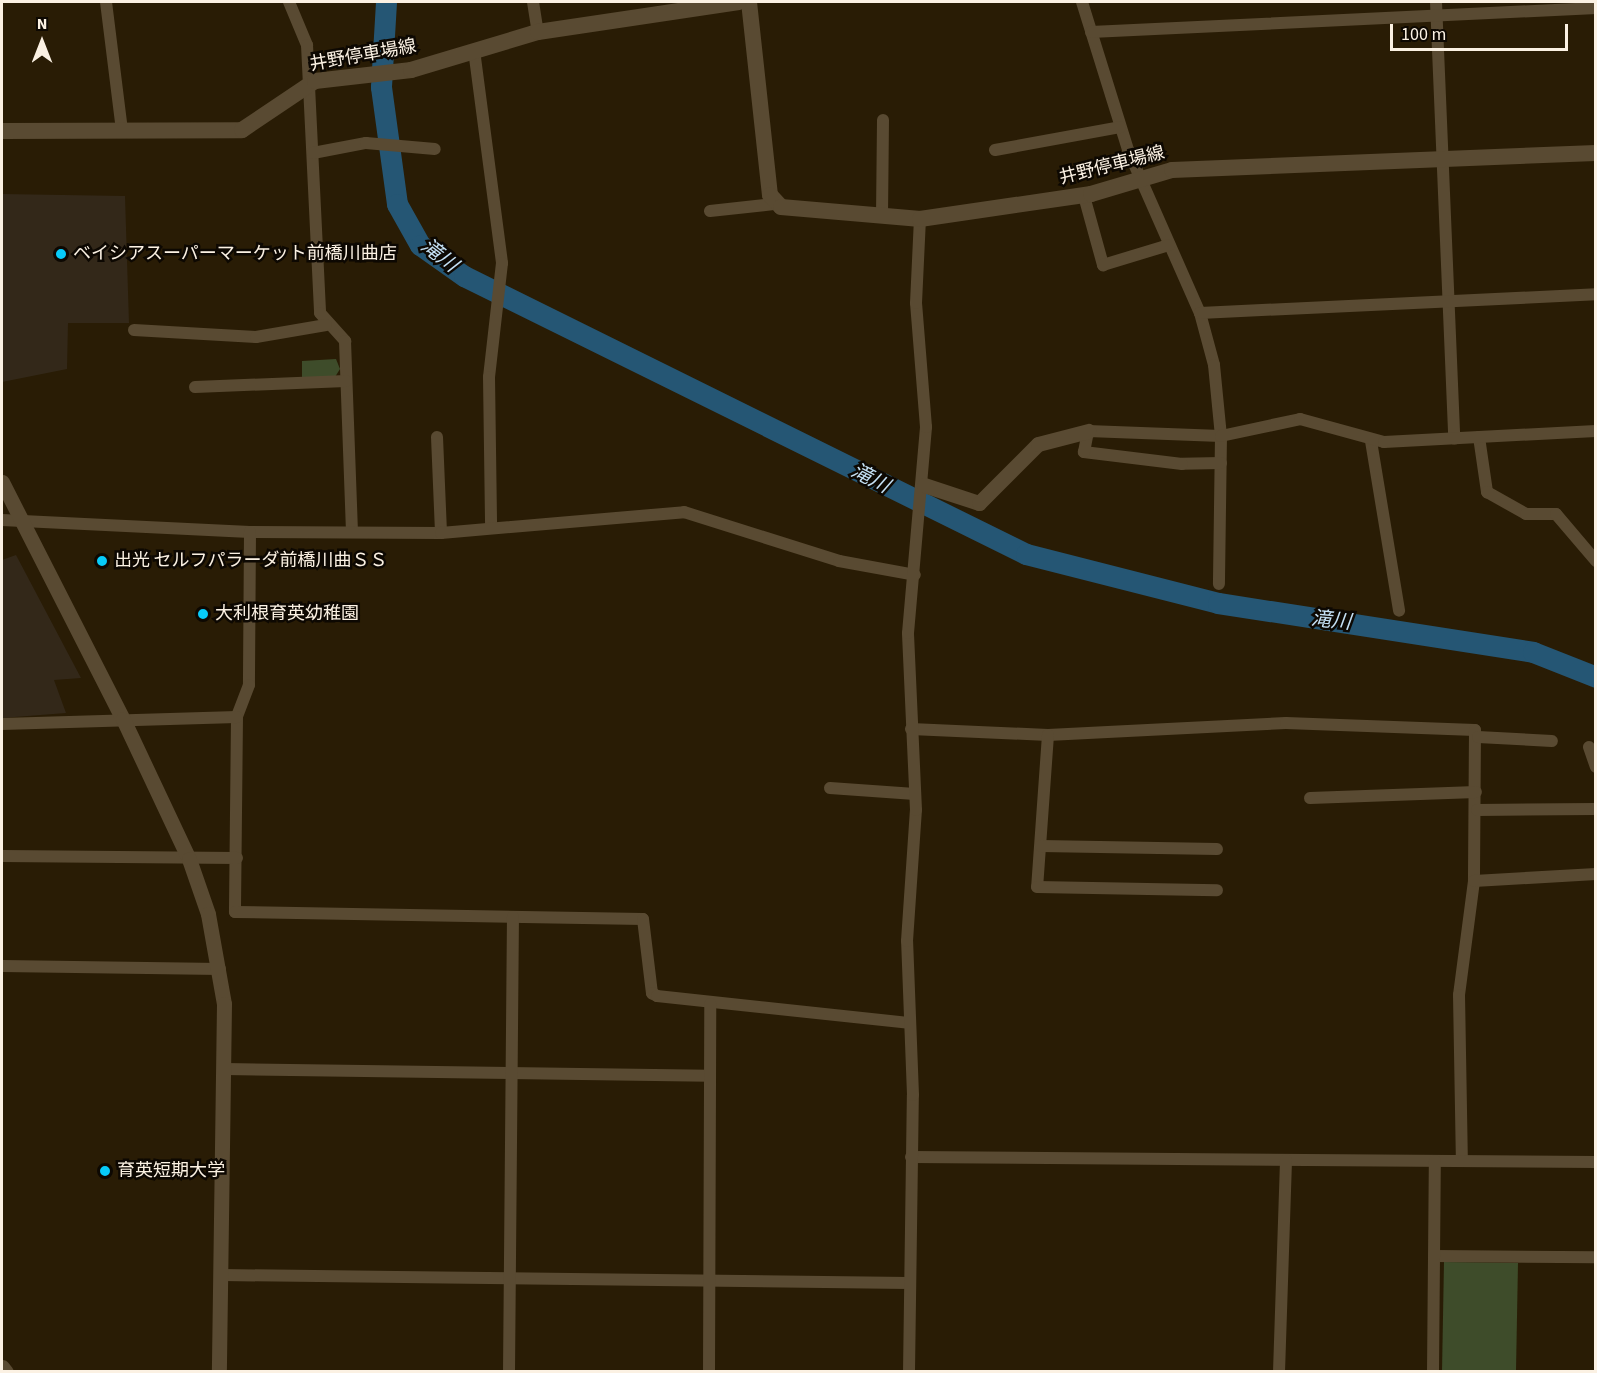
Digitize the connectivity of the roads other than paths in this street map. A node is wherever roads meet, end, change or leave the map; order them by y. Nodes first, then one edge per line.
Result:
1 (106, 2) edge
2 (289, 2) edge
3 (533, 2) edge
4 (738, 2) edge
5 (749, 2) edge
6 (755, 2) edge
7 (1082, 2) edge
8 (1436, 2) edge
9 (1596, 8) edge
10 (1437, 15) junction
11 (538, 32) junction
12 (1091, 32) junction
13 (474, 50) junction
14 (309, 83) junction
15 (883, 120) dead end
16 (1120, 127) junction
17 (122, 130) junction
18 (2, 131) edge
19 (435, 149) dead end
20 (995, 150) dead end
21 (313, 153) junction
22 (1596, 153) edge
23 (1442, 160) junction
24 (1139, 177) junction
25 (1084, 195) junction
26 (774, 204) junction
27 (710, 211) dead end
28 (882, 216) junction
29 (920, 219) junction
30 (1170, 245) junction
31 (1596, 294) edge
32 (1447, 301) junction
33 (1200, 313) junction
34 (326, 325) junction
35 (134, 330) dead end
36 (346, 381) junction
37 (195, 387) dead end
38 (1088, 431) junction
39 (1596, 432) edge
40 (1221, 436) junction
41 (437, 437) dead end
42 (1479, 437) junction
43 (1454, 439) junction
44 (1371, 441) junction
45 (1221, 463) junction
46 (2, 482) edge
47 (923, 488) junction
48 (2, 520) edge
49 (21, 521) junction
50 (491, 527) junction
51 (250, 532) junction
52 (352, 532) junction
53 (441, 533) junction
54 (1596, 561) edge
55 (915, 575) junction
56 (1219, 584) dead end
57 (1399, 611) dead end
58 (237, 717) junction
59 (123, 718) junction
60 (2, 724) edge
61 (912, 729) junction
62 (1048, 735) junction
63 (1478, 737) junction
64 (1552, 741) dead end
65 (1589, 747) dead end
66 (1596, 767) edge
67 (830, 788) dead end
68 (1476, 792) junction
69 (915, 794) junction
70 (1310, 798) dead end
71 (1596, 809) edge
72 (1477, 810) junction
73 (1041, 846) junction
74 (1217, 849) dead end
75 (2, 856) edge
76 (237, 858) junction
77 (189, 859) junction
78 (1596, 874) edge
79 (1474, 881) junction
80 (1217, 890) dead end
81 (513, 917) junction
82 (2, 966) edge
83 (220, 969) junction
84 (710, 1004) junction
85 (909, 1023) junction
86 (225, 1069) junction
87 (511, 1072) junction
88 (709, 1076) junction
89 (911, 1157) junction
90 (1286, 1160) junction
91 (1435, 1161) junction
92 (1462, 1161) junction
93 (1596, 1162) edge
94 (1434, 1256) junction
95 (1596, 1257) edge
96 (222, 1275) junction
97 (509, 1280) junction
98 (709, 1282) junction
99 (909, 1283) junction
100 (2, 1367) edge
101 (6, 1371) edge
102 (219, 1371) edge
103 (509, 1371) edge
104 (709, 1371) edge
105 (909, 1371) edge
106 (1279, 1371) edge
107 (1433, 1371) edge

1 - 17 street
2 - 14 street
3 - 11 street
4 - 11 main road, 井野停車場線
5 - 6 street
5 - 26 main road
7 - 12 street
8 - 10 street
9 - 10 street
10 - 12 street
10 - 23 street
11 - 13 main road, 井野停車場線
12 - 16 street
13 - 14 main road, 井野停車場線
13 - 50 street
14 - 17 main road, 井野停車場線
14 - 21 street
15 - 28 street
16 - 20 street
16 - 24 street
17 - 18 main road, 井野停車場線
19 - 21 street
21 - 34 street
22 - 23 main road, 井野停車場線
23 - 24 main road, 井野停車場線
23 - 32 street
24 - 25 main road, 井野停車場線
24 - 30 street
25 - 29 main road, 井野停車場線
25 - 30 street
26 - 27 street
26 - 28 main road, 井野停車場線
28 - 29 main road, 井野停車場線
29 - 47 street
30 - 33 street
31 - 32 street
32 - 33 street
32 - 43 street
33 - 40 street
34 - 35 street
34 - 36 street
36 - 37 street
36 - 52 street
38 - 40 street
38 - 45 street
38 - 47 street
39 - 42 street
40 - 44 street
40 - 45 street
41 - 53 street
42 - 43 street
42 - 54 street
43 - 44 street
44 - 57 street
45 - 56 street
46 - 49 street
47 - 55 street
48 - 49 street
49 - 51 street
49 - 59 street
50 - 53 street
50 - 55 street
51 - 52 street
51 - 58 street
52 - 53 street
55 - 61 street
58 - 59 street
58 - 76 street
59 - 60 street
59 - 77 street
61 - 62 street
61 - 69 street
62 - 63 street
62 - 73 street
63 - 64 street
63 - 68 street
65 - 66 street
67 - 69 street
68 - 70 street
68 - 72 street
69 - 85 street
71 - 72 street
72 - 79 street
73 - 74 street
73 - 80 street
75 - 77 street
76 - 77 street
76 - 81 street
77 - 83 street
78 - 79 street
79 - 92 street
81 - 84 street
81 - 87 street
82 - 83 street
83 - 86 street
84 - 85 street
84 - 88 street
85 - 89 street
86 - 87 street
86 - 96 street
87 - 88 street
87 - 97 street
88 - 98 street
89 - 90 street
89 - 99 street
90 - 91 street
90 - 106 street
91 - 92 street
91 - 94 street
92 - 93 street
94 - 95 street
94 - 107 street
96 - 97 street
96 - 102 street
97 - 98 street
97 - 103 street
98 - 99 street
98 - 104 street
99 - 105 street
100 - 101 street

